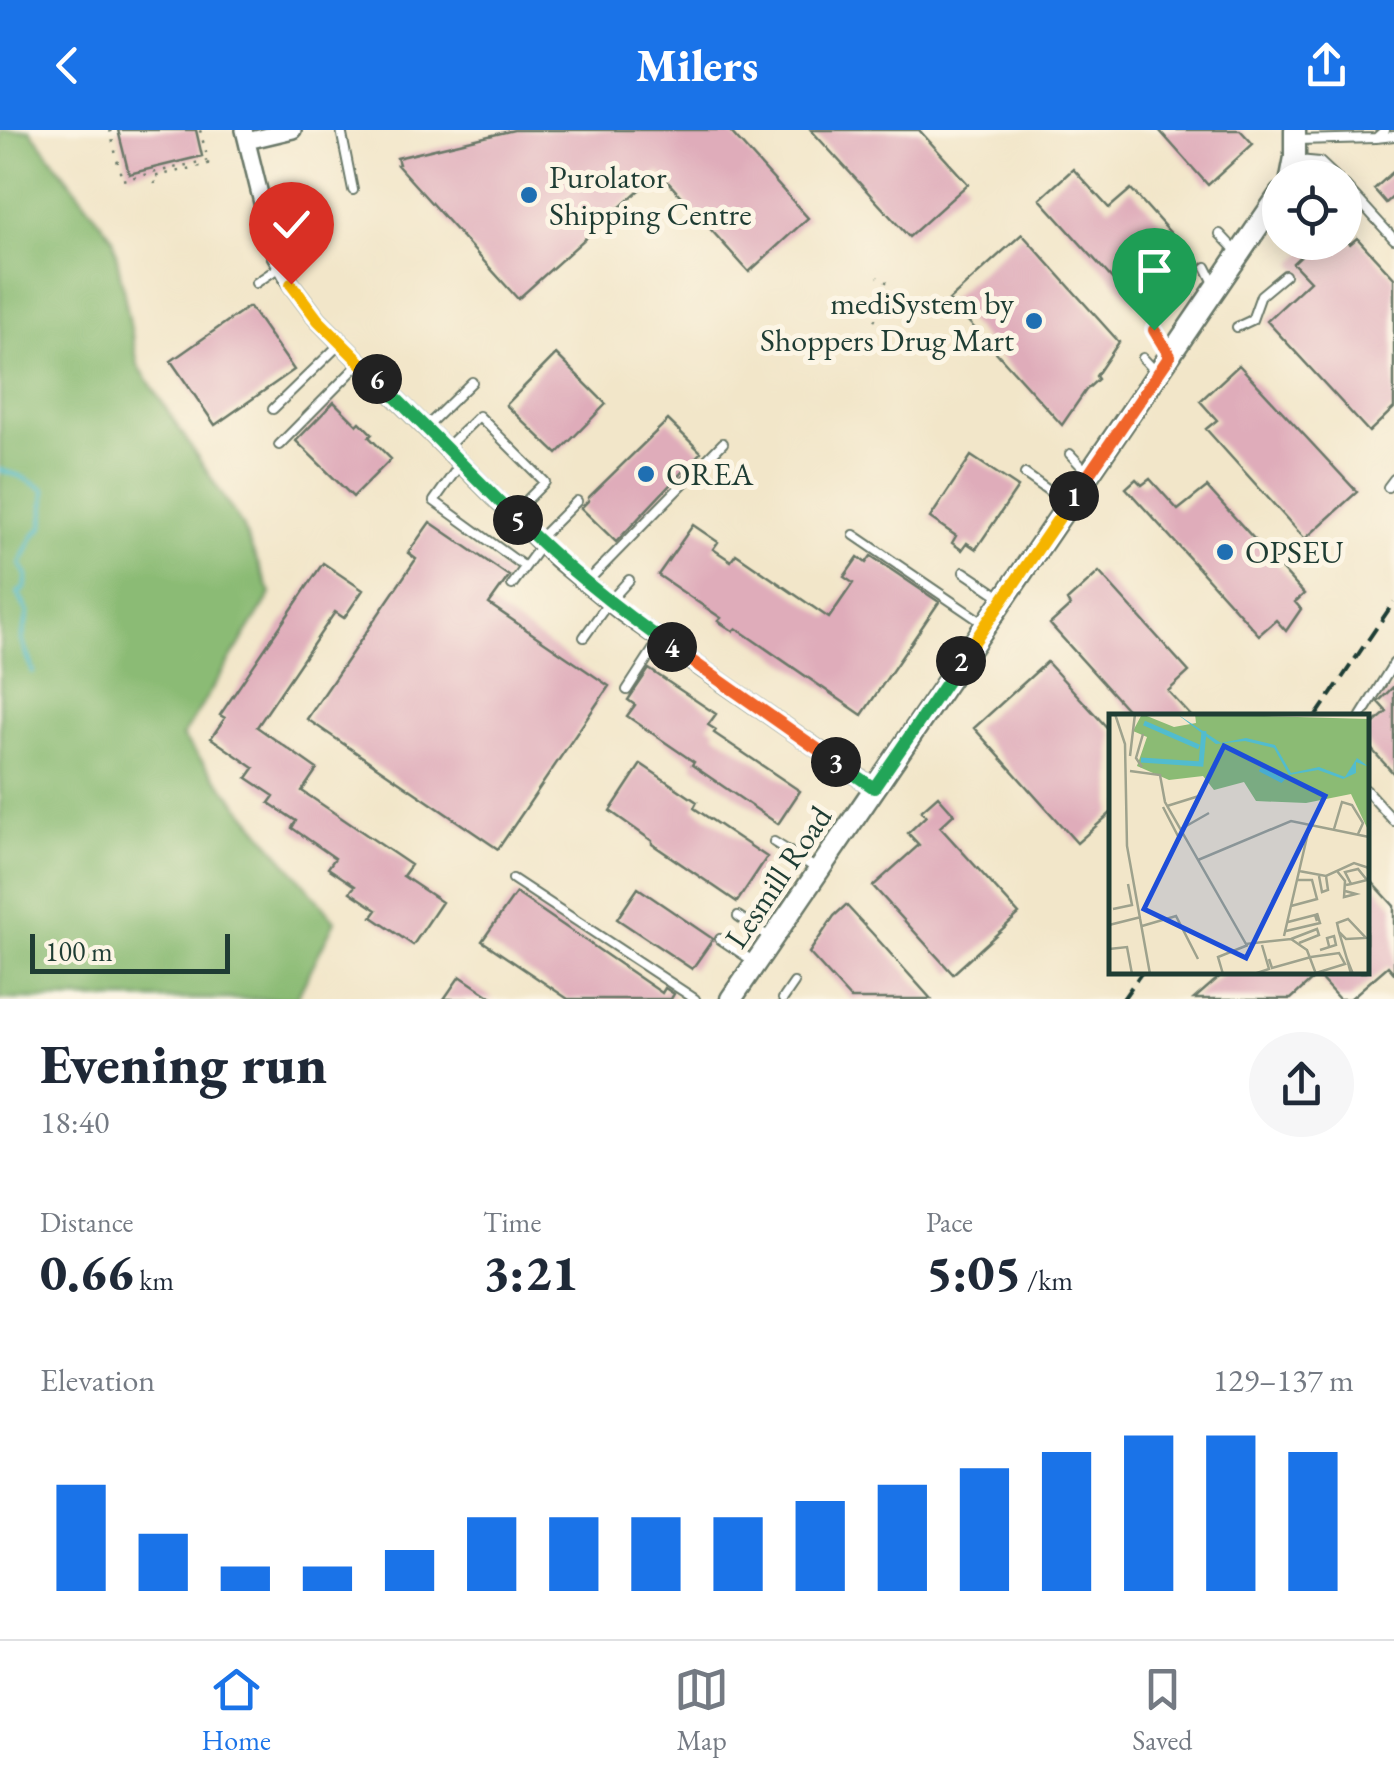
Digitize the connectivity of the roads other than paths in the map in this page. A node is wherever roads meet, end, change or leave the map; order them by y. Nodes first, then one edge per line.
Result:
1 (294, 130) edge
2 (341, 130) edge
3 (1385, 130) edge
4 (245, 135) edge
5 (1394, 136) edge
6 (1376, 138) junction
7 (1301, 151) edge
8 (353, 190) dead end
9 (1362, 204) edge
10 (1262, 221) edge
11 (1220, 234) dead end
12 (1394, 239) edge
13 (1239, 255) junction
14 (281, 266) junction
15 (1206, 267) dead end
16 (1285, 275) dead end
17 (256, 283) dead end
18 (1216, 288) junction
19 (1237, 326) dead end
20 (1154, 330) dead end
21 (341, 343) junction
22 (1170, 356) junction
23 (1143, 358) dead end
24 (360, 363) junction
25 (1158, 374) junction
26 (472, 382) dead end
27 (273, 409) dead end
28 (425, 428) junction
29 (724, 444) dead end
30 (279, 445) dead end
31 (446, 448) junction
32 (1070, 454) dead end
33 (461, 463) junction
34 (1025, 474) dead end
35 (1089, 474) junction
36 (577, 501) dead end
37 (1068, 504) junction
38 (512, 514) junction
39 (854, 535) dead end
40 (540, 542) junction
41 (525, 567) junction
42 (964, 572) dead end
43 (629, 580) dead end
44 (586, 583) junction
45 (512, 585) dead end
46 (1004, 599) junction
47 (609, 602) junction
48 (986, 626) junction
49 (584, 636) dead end
50 (660, 639) junction
51 (1394, 663) edge
52 (627, 690) dead end
53 (1362, 714) edge
54 (874, 788) junction
55 (1369, 793) edge
56 (1394, 822) edge
57 (774, 842) dead end
58 (818, 870) junction
59 (513, 878) dead end
60 (738, 916) dead end
61 (720, 939) dead end
62 (772, 939) junction
63 (756, 963) junction
64 (794, 983) dead end
65 (695, 999) edge
66 (731, 999) edge
67 (783, 999) edge

1 - 4 street
2 - 8 lane
3 - 6 lane
4 - 14 street
5 - 6 lane
6 - 7 lane
9 - 12 lane
10 - 13 street, Lesmill Road
11 - 13 lane
13 - 18 street, Lesmill Road
14 - 17 lane
14 - 21 street
15 - 18 lane
16 - 19 lane
18 - 22 street, Lesmill Road
20 - 22 lane
21 - 24 street
21 - 27 lane
22 - 25 street, Lesmill Road
23 - 25 lane
24 - 28 street
24 - 30 lane
25 - 35 street, Lesmill Road
26 - 28 lane
28 - 31 street
29 - 44 lane
31 - 33 street
31 - 38 lane
32 - 35 lane
33 - 38 street
33 - 41 lane
34 - 37 lane
35 - 37 street, Lesmill Road
36 - 40 lane
37 - 46 street, Lesmill Road
38 - 40 street
39 - 48 lane
40 - 41 lane
40 - 44 street
41 - 45 lane
42 - 46 lane
43 - 47 lane
44 - 47 street
46 - 48 street, Lesmill Road
47 - 49 lane
47 - 50 street
48 - 54 street, Lesmill Road
50 - 52 lane
50 - 54 street
51 - 53 lane
54 - 58 street, Lesmill Road
55 - 56 lane
57 - 58 lane
58 - 62 street, Lesmill Road
59 - 65 lane
60 - 62 lane
61 - 63 lane
62 - 63 street, Lesmill Road
63 - 66 street, Lesmill Road
64 - 67 lane

